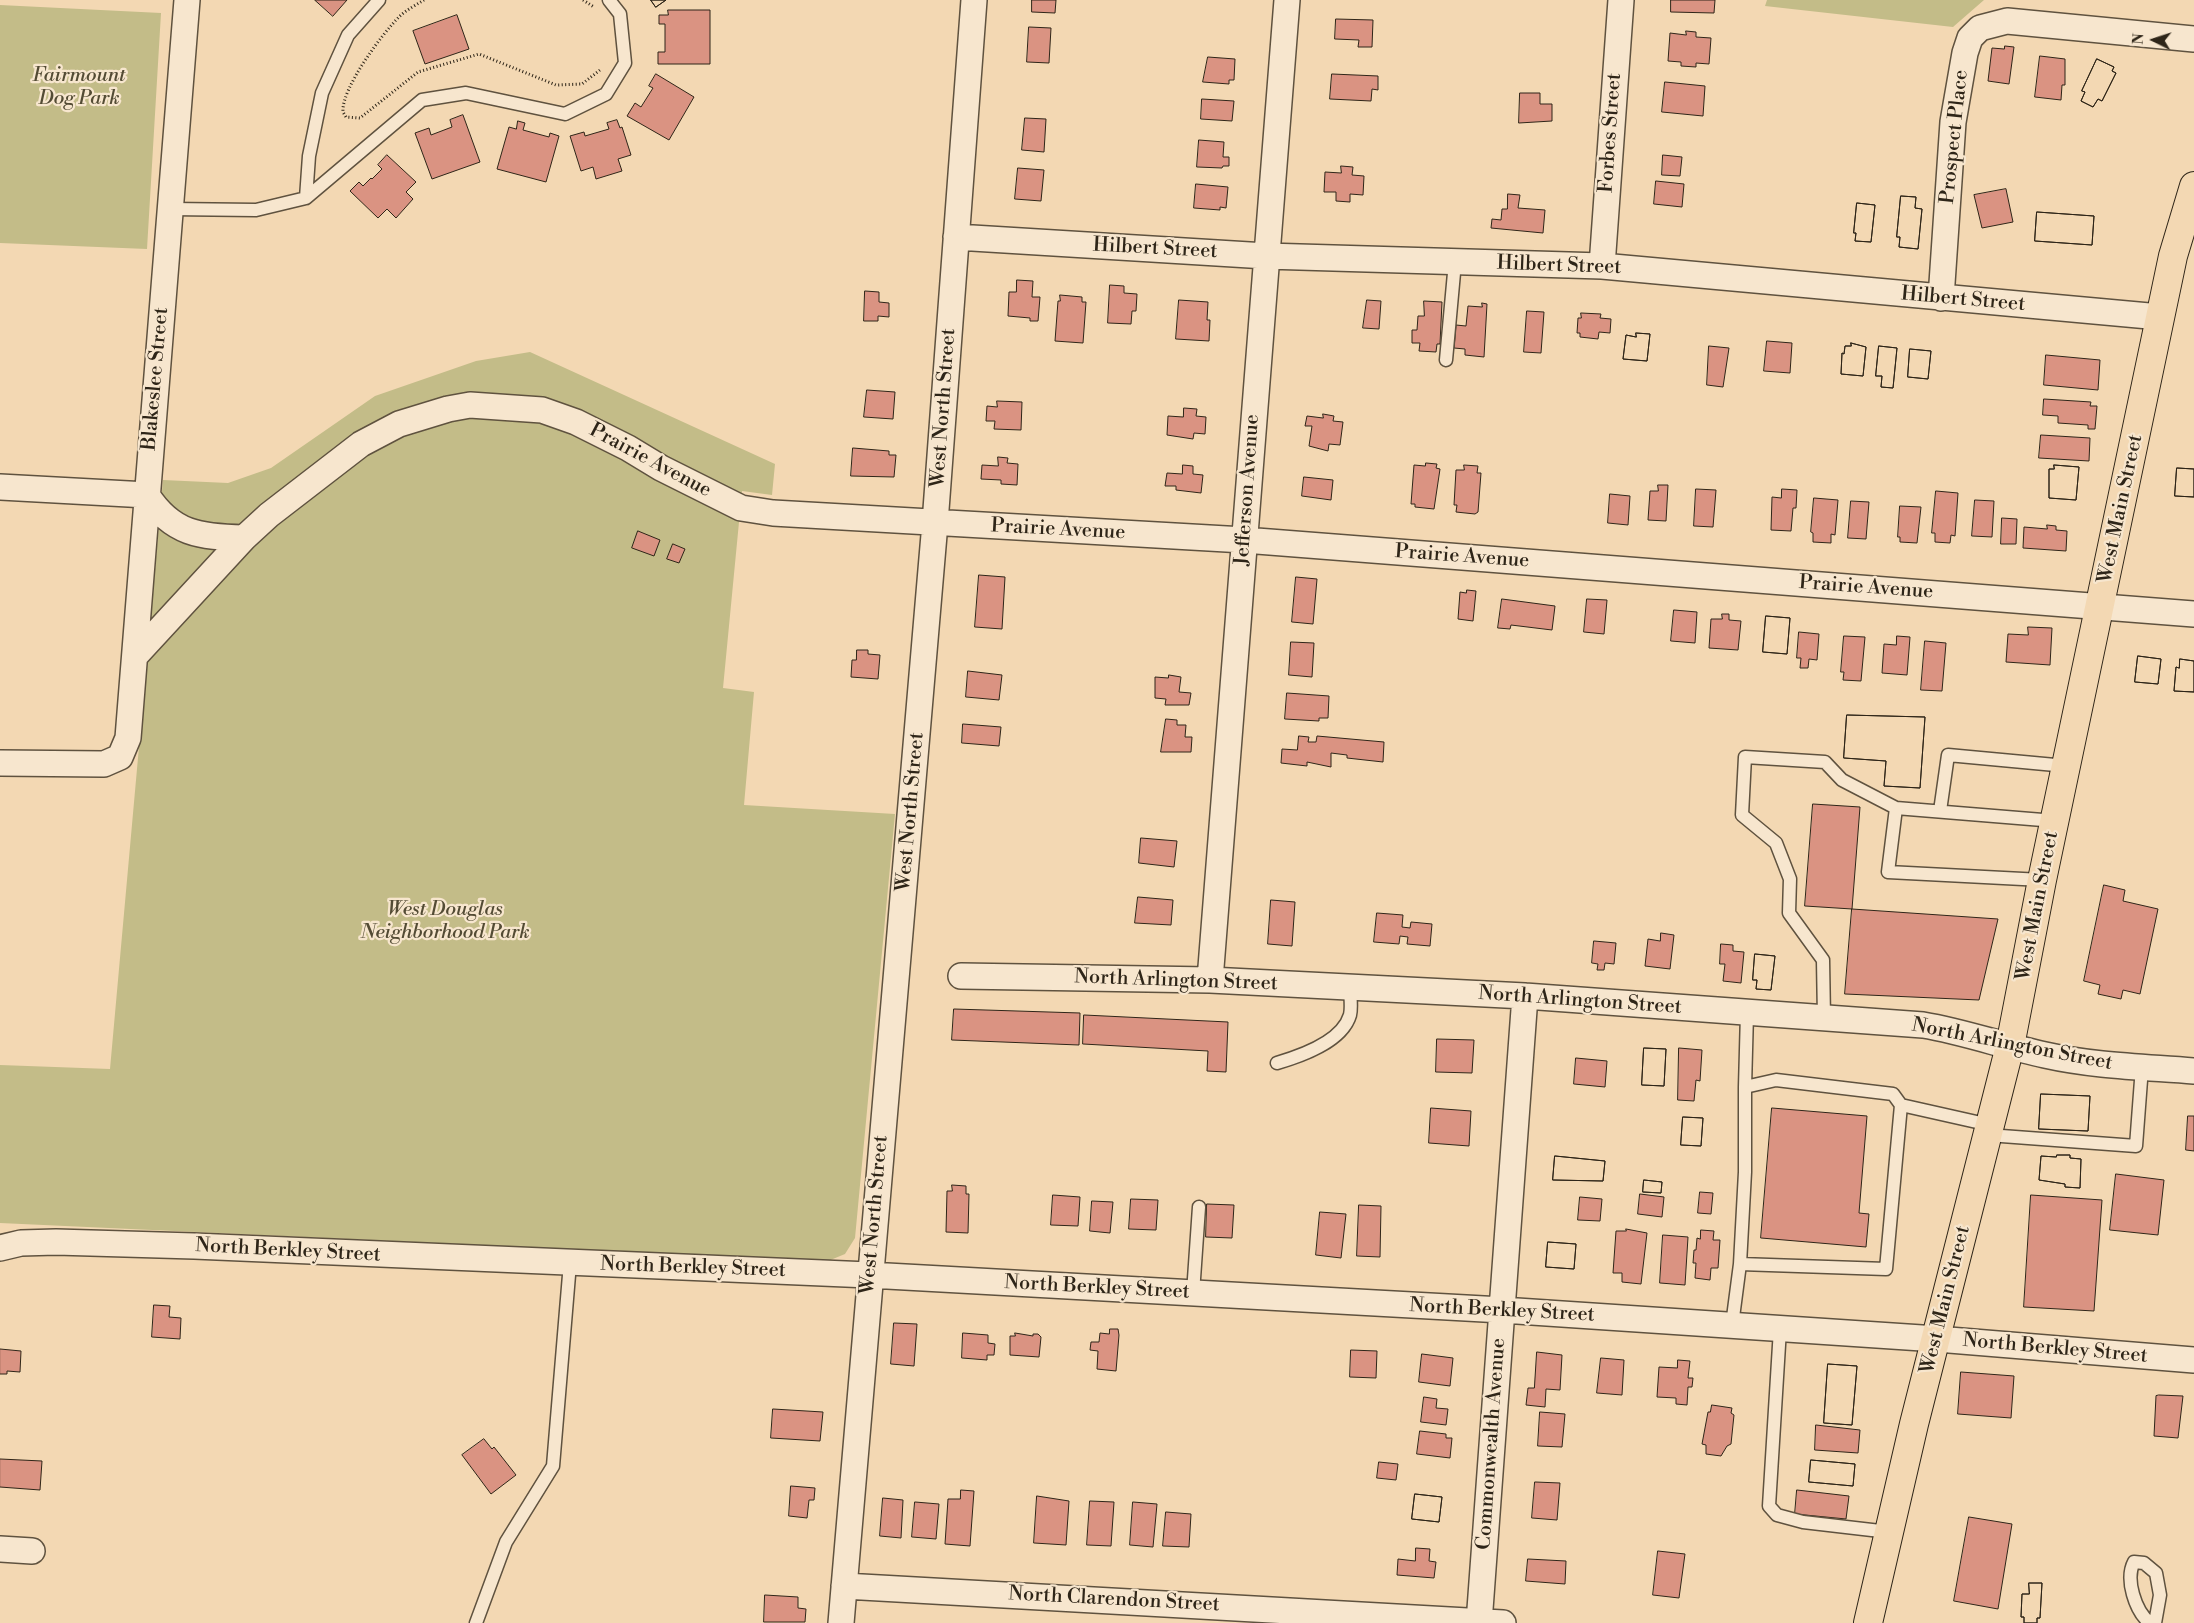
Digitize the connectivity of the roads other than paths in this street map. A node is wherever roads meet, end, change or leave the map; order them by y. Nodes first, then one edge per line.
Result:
1 (187, 0) edge
2 (379, 0) edge
3 (610, 0) edge
4 (974, 0) edge
5 (1287, 0) edge
6 (1621, 0) edge
7 (2194, 39) edge
8 (2194, 186) edge
9 (306, 198) junction
10 (170, 209) junction
11 (956, 237) junction
12 (1266, 256) junction
13 (1455, 262) junction
14 (1602, 266) junction
15 (1941, 298) junction
16 (2160, 317) junction
17 (1446, 360) dead end
18 (0, 487) edge
19 (147, 495) junction
20 (935, 523) junction
21 (244, 538) junction
22 (1244, 540) junction
23 (2100, 606) junction
24 (2194, 614) edge
25 (136, 655) junction
26 (0, 763) edge
27 (2066, 766) junction
28 (1896, 808) junction
29 (1940, 811) junction
30 (2055, 820) junction
31 (2042, 880) junction
32 (962, 976) dead end
33 (1210, 980) junction
34 (1350, 988) junction
35 (1524, 996) junction
36 (1747, 1013) junction
37 (1824, 1018) junction
38 (2010, 1046) junction
39 (1277, 1063) dead end
40 (2142, 1067) junction
41 (2194, 1071) edge
42 (1745, 1087) junction
43 (1901, 1105) junction
44 (1989, 1130) junction
45 (1199, 1207) dead end
46 (0, 1248) edge
47 (570, 1263) junction
48 (1740, 1264) junction
49 (869, 1275) junction
50 (1193, 1293) junction
51 (1502, 1310) junction
52 (1732, 1325) junction
53 (1780, 1329) junction
54 (1937, 1339) junction
55 (2194, 1360) edge
56 (1889, 1532) junction
57 (0, 1549) edge
58 (32, 1551) dead end
59 (844, 1586) junction
60 (1487, 1622) edge
61 (476, 1623) edge
62 (841, 1623) edge
63 (1868, 1623) edge
64 (2150, 1623) edge
65 (2155, 1623) edge

1 - 10 street, Blakeslee Street
2 - 9 lane
3 - 9 lane
4 - 11 street, West North Street
5 - 12 street, Jefferson Avenue
6 - 14 street, Forbes Street
7 - 15 street, Prospect Place
8 - 16 main road, West Main Street
9 - 10 lane
10 - 19 street, Blakeslee Street
11 - 12 street, Hilbert Street
11 - 20 street, West North Street
12 - 13 street, Hilbert Street
12 - 22 street, Jefferson Avenue
13 - 14 street, Hilbert Street
13 - 17 lane
14 - 15 street, Hilbert Street
15 - 16 street, Hilbert Street
16 - 23 main road, West Main Street
18 - 19 street
19 - 21 street
19 - 25 street, Blakeslee Street
20 - 21 street, Prairie Avenue
20 - 22 street, Prairie Avenue
20 - 49 street, West North Street
21 - 25 street, Prairie Avenue
22 - 23 street, Prairie Avenue
22 - 33 street, Jefferson Avenue
23 - 24 street, Prairie Avenue
23 - 27 main road, West Main Street
25 - 26 street, Blakeslee Street
27 - 29 lane
27 - 30 main road, West Main Street
28 - 29 lane
28 - 31 lane
28 - 37 lane
29 - 30 lane
30 - 31 main road, West Main Street
31 - 38 main road, West Main Street
32 - 33 street, North Arlington Street
33 - 34 street, North Arlington Street
34 - 35 street, North Arlington Street
34 - 39 lane
35 - 36 street, North Arlington Street
35 - 51 street, Commonwealth Avenue
36 - 37 street, North Arlington Street
36 - 42 lane
37 - 38 street, North Arlington Street
38 - 40 street, North Arlington Street
38 - 44 main road, West Main Street
40 - 41 street, North Arlington Street
40 - 44 lane
42 - 43 lane
42 - 48 lane
43 - 44 lane
43 - 48 lane
44 - 54 main road, West Main Street
45 - 50 lane
46 - 47 street, North Berkley Street
47 - 49 street, North Berkley Street
47 - 61 lane
48 - 52 lane
49 - 50 street, North Berkley Street
49 - 59 street, West North Street
50 - 51 street, North Berkley Street
51 - 52 street, North Berkley Street
51 - 60 street, Commonwealth Avenue
52 - 53 street, North Berkley Street
53 - 54 street, North Berkley Street
53 - 56 lane
54 - 55 street, North Berkley Street
54 - 56 main road, West Main Street
56 - 63 main road, West Main Street
57 - 58 street
59 - 60 street, North Clarendon Street
59 - 62 street, West North Street
64 - 65 lane

